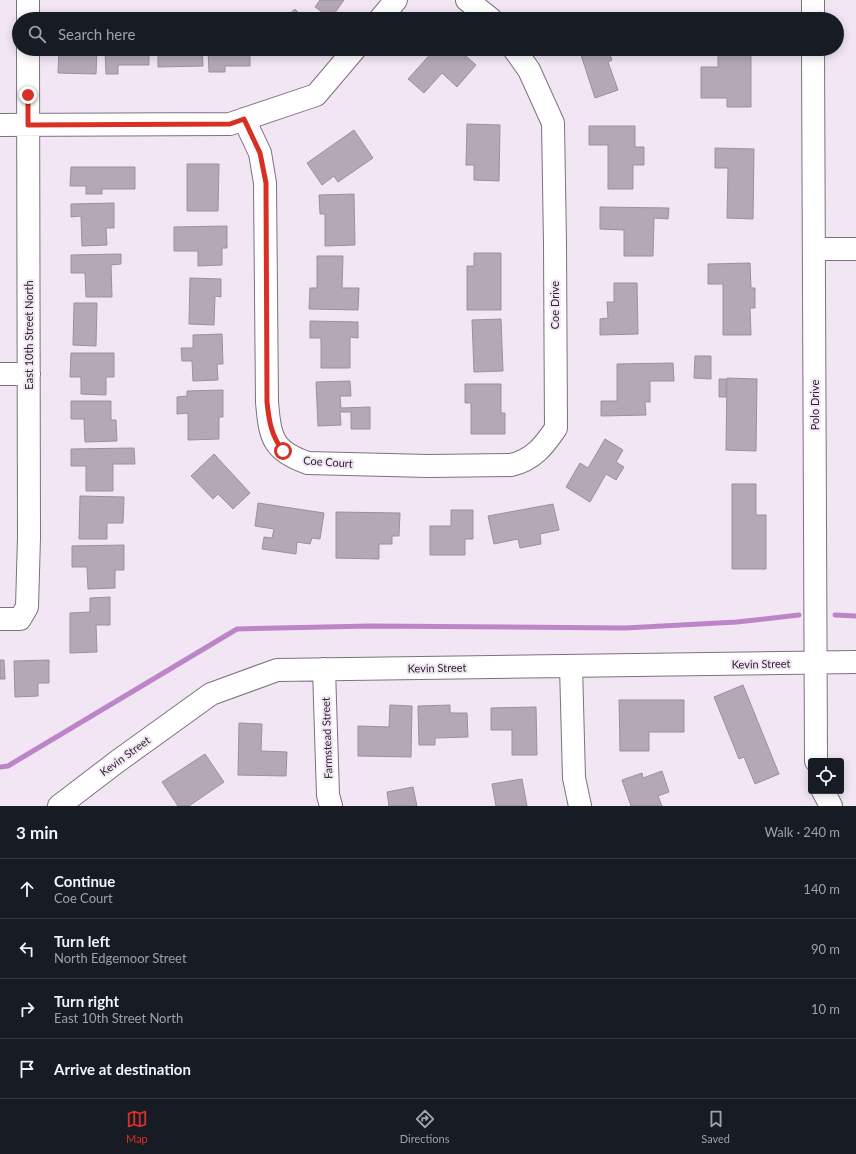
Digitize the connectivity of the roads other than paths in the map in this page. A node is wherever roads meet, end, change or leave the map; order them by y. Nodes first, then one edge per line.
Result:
1 (28, 0) edge
2 (396, 0) edge
3 (467, 0) edge
4 (813, 0) edge
5 (28, 12) edge
6 (386, 12) edge
7 (482, 12) edge
8 (813, 12) edge
9 (28, 56) edge
10 (349, 56) edge
11 (519, 56) edge
12 (813, 56) edge
13 (244, 119) junction
14 (0, 125) edge
15 (28, 125) junction
16 (814, 249) junction
17 (856, 249) edge
18 (0, 374) edge
19 (28, 374) junction
20 (428, 466) joint
21 (10, 619) edge
22 (856, 662) edge
23 (816, 663) junction
24 (571, 666) junction
25 (324, 669) junction
26 (816, 758) edge
27 (825, 794) edge
28 (59, 806) edge
29 (331, 806) edge
30 (580, 806) edge
31 (831, 806) edge

1 - 5 street
2 - 6 street
3 - 7 street
4 - 8 street
9 - 15 street, East 10th Street North
10 - 13 street
11 - 20 street, Coe Drive
12 - 16 street, Polo Drive
13 - 15 street
13 - 20 street, Coe Court
14 - 15 street
15 - 19 street, East 10th Street North
16 - 17 street
16 - 23 street, Polo Drive
18 - 19 street
19 - 21 street, East 10th Street North
22 - 23 street, Kevin Street
23 - 24 street, Kevin Street
23 - 26 street, Polo Drive
24 - 25 street, Kevin Street
24 - 30 street
25 - 28 street, Kevin Street
25 - 29 street, Farmstead Street
27 - 31 street

